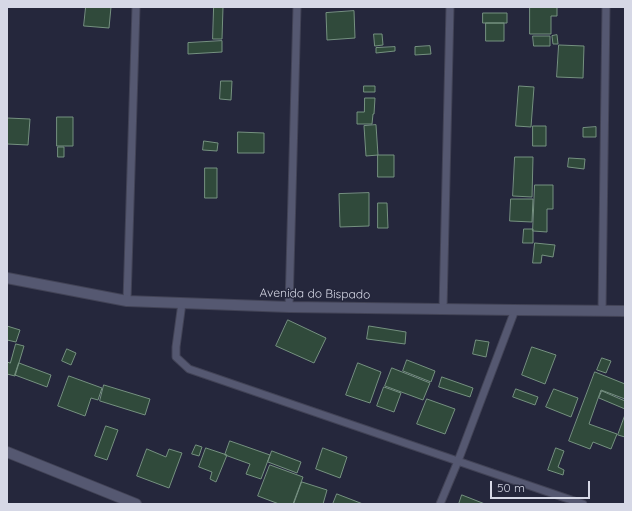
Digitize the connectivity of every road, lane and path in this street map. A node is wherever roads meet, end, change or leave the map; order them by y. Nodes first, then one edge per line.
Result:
1 (136, 7) edge
2 (297, 7) edge
3 (450, 7) edge
4 (606, 7) edge
5 (7, 278) edge
6 (126, 301) junction
7 (182, 303) junction
8 (290, 307) junction
9 (443, 309) junction
10 (515, 310) junction
11 (602, 311) junction
12 (625, 311) edge
13 (7, 452) edge
14 (458, 461) junction
15 (136, 504) edge
16 (440, 504) edge
17 (583, 504) edge

1 - 6 lane
2 - 8 lane
3 - 9 lane
4 - 11 lane
5 - 6 main road, Avenida do Bispado
6 - 7 main road, Avenida do Bispado
7 - 8 main road, Avenida do Bispado
7 - 14 lane
8 - 9 main road, Avenida do Bispado
9 - 10 main road, Avenida do Bispado
10 - 11 main road, Avenida do Bispado
10 - 14 lane
11 - 12 main road, Avenida do Bispado
13 - 15 main road
14 - 16 lane
14 - 17 lane

